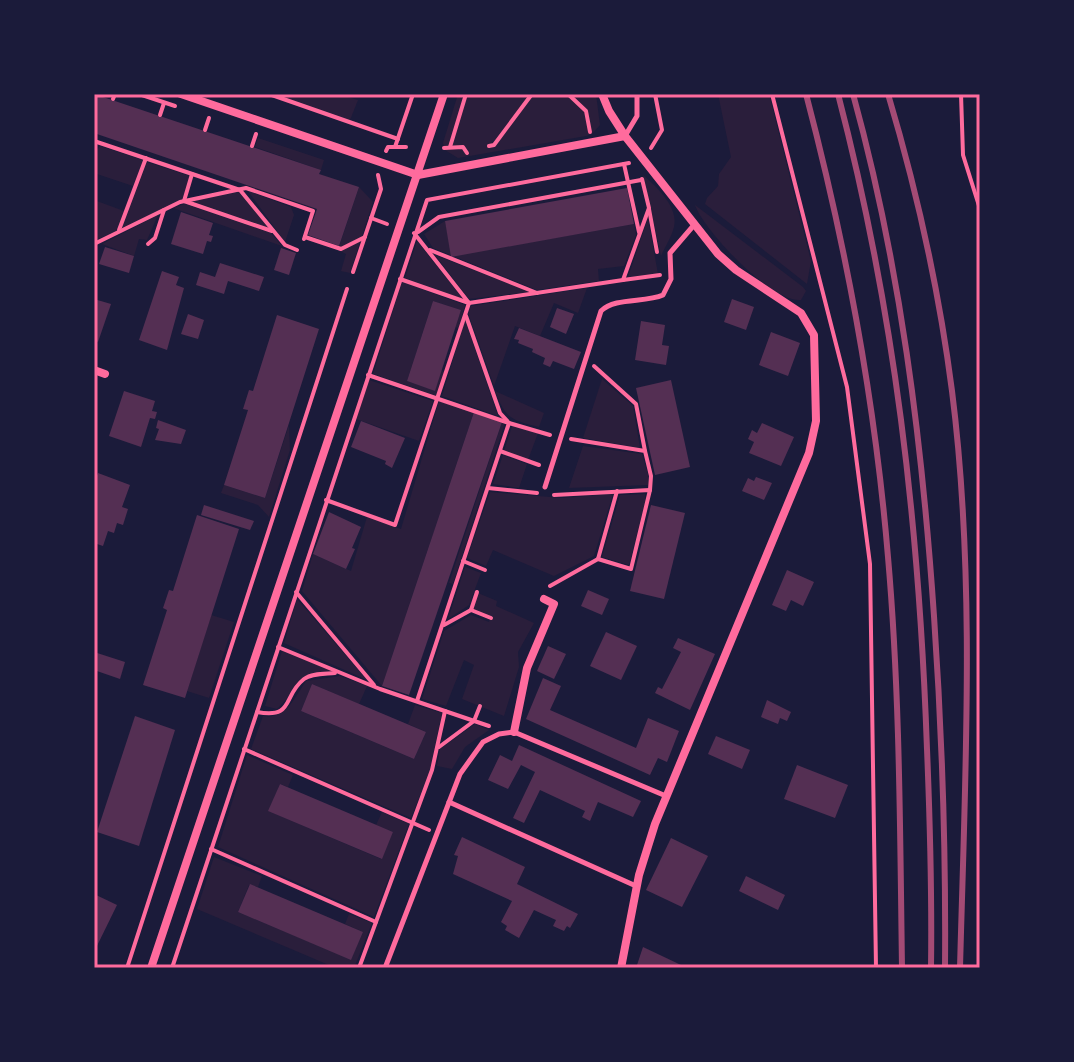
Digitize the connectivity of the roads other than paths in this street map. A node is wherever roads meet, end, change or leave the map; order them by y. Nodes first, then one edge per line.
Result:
1 (181, 94) edge
2 (444, 94) edge
3 (602, 94) edge
4 (637, 94) edge
5 (625, 136) junction
6 (418, 175) junction
7 (694, 225) junction
8 (94, 370) edge
9 (105, 374) dead end
10 (545, 487) dead end
11 (544, 599) dead end
12 (514, 732) junction
13 (666, 796) junction
14 (449, 802) junction
15 (637, 886) junction
16 (151, 968) edge
17 (385, 968) edge
18 (621, 968) edge

1 - 6 street
2 - 6 street
3 - 5 street
4 - 5 lane
5 - 6 street
5 - 7 street
6 - 16 street
7 - 10 lane
7 - 13 street
8 - 9 street
11 - 12 street
12 - 13 lane
12 - 14 lane
13 - 15 street
14 - 15 lane
14 - 17 lane
15 - 18 street

